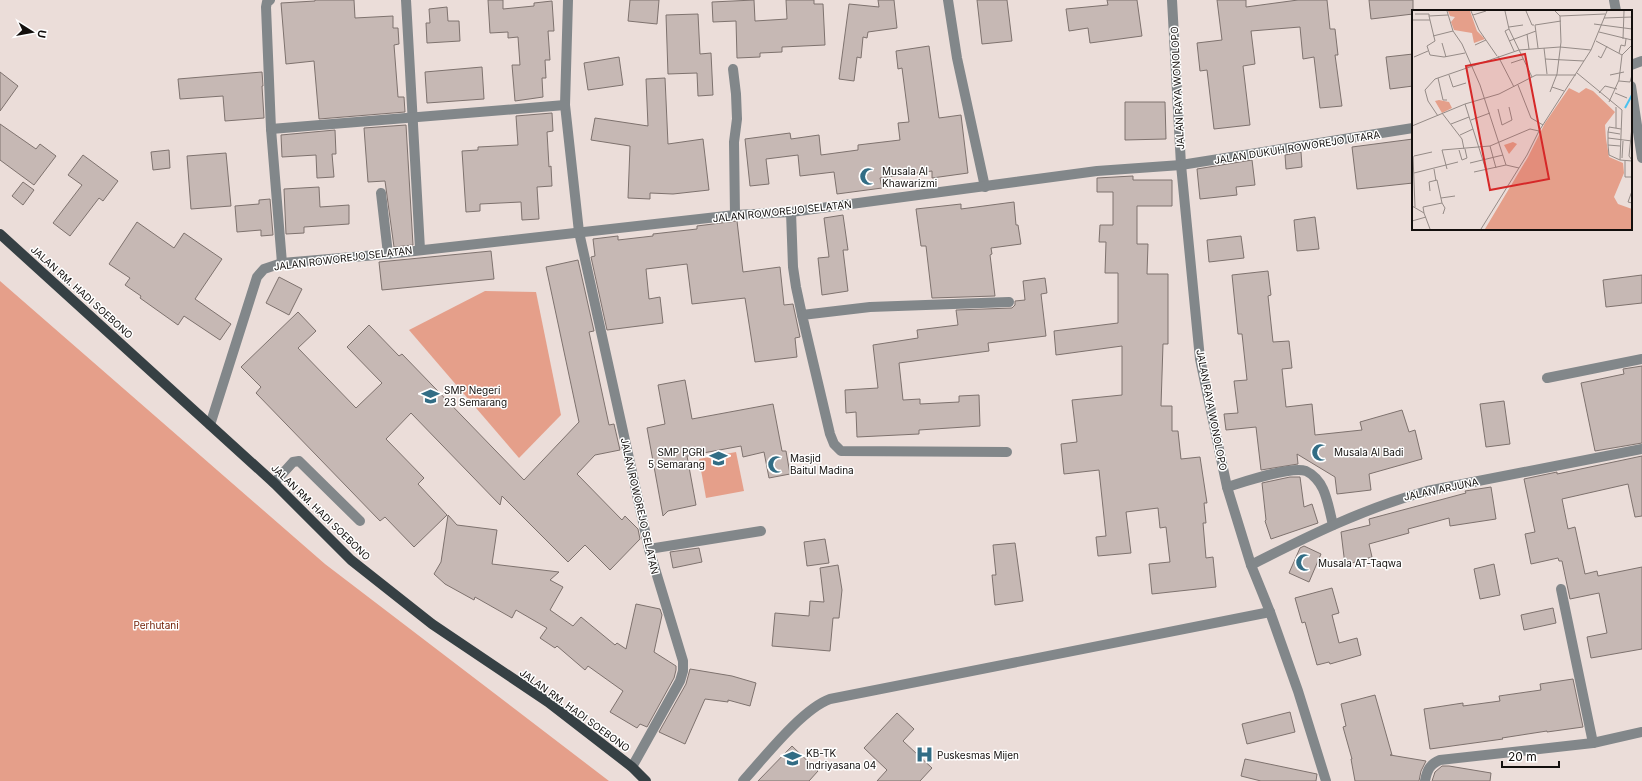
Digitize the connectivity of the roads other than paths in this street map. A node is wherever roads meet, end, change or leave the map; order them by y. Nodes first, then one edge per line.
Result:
1 (270, 0) edge
2 (406, 0) edge
3 (568, 0) edge
4 (948, 0) edge
5 (1172, 0) edge
6 (1614, 0) edge
7 (1616, 10) edge
8 (1642, 61) edge
9 (1632, 65) edge
10 (733, 69) dead end
11 (1632, 93) edge
12 (565, 105) junction
13 (412, 119) junction
14 (1412, 128) edge
15 (271, 129) junction
16 (1642, 158) edge
17 (1181, 165) junction
18 (985, 187) junction
19 (381, 193) dead end
20 (791, 212) junction
21 (735, 215) junction
22 (579, 232) junction
23 (0, 234) edge
24 (420, 249) junction
25 (388, 254) junction
26 (282, 263) junction
27 (1009, 302) dead end
28 (802, 316) junction
29 (1642, 359) edge
30 (1547, 378) dead end
31 (210, 425) junction
32 (1642, 449) edge
33 (1007, 452) dead end
34 (274, 483) junction
35 (1227, 487) junction
36 (360, 521) dead end
37 (1334, 525) junction
38 (761, 531) dead end
39 (649, 549) junction
40 (1251, 565) junction
41 (1561, 589) dead end
42 (1270, 612) junction
43 (1642, 732) edge
44 (1593, 743) junction
45 (632, 767) junction
46 (646, 781) edge
47 (743, 781) edge
48 (1326, 781) edge
49 (1425, 781) edge

1 - 15 street
2 - 13 street, JALAN ROWOREJO SELATAN
3 - 12 street, JALAN ROWOREJO SELATAN
4 - 18 street
5 - 17 street, JALAN RAYA WONOLOPO
6 - 7 street
8 - 9 street
10 - 21 street
11 - 16 street
12 - 13 street
12 - 22 street, JALAN ROWOREJO SELATAN
13 - 15 street
13 - 24 street, JALAN ROWOREJO SELATAN
14 - 17 street, JALAN DUKUH ROWOREJO UTARA
15 - 26 street
17 - 18 street, JALAN ROWOREJO SELATAN
17 - 35 street, JALAN RAYA WONOLOPO
18 - 20 street, JALAN ROWOREJO SELATAN
19 - 25 street
20 - 21 street, JALAN ROWOREJO SELATAN
20 - 28 street
21 - 22 street, JALAN ROWOREJO SELATAN
22 - 24 street, JALAN ROWOREJO SELATAN
22 - 39 street, JALAN ROWOREJO SELATAN
23 - 31 main road, JALAN RM. HADI SOEBONO
24 - 25 street, JALAN ROWOREJO SELATAN
25 - 26 street, JALAN ROWOREJO SELATAN
26 - 31 street, JALAN ROWOREJO SELATAN
27 - 28 street
28 - 33 street
29 - 30 street
31 - 34 main road, JALAN RM. HADI SOEBONO
32 - 37 street, JALAN ARJUNA
34 - 36 street
34 - 45 main road, JALAN RM. HADI SOEBONO
35 - 37 street
35 - 40 street, JALAN RAYA WONOLOPO
37 - 40 street, JALAN ARJUNA
38 - 39 street
39 - 45 street, JALAN ROWOREJO SELATAN
40 - 42 street, JALAN RAYA WONOLOPO
41 - 44 street
42 - 47 street
42 - 48 street, JALAN RAYA WONOLOPO
43 - 44 street
44 - 49 street
45 - 46 main road, JALAN RM. HADI SOEBONO

